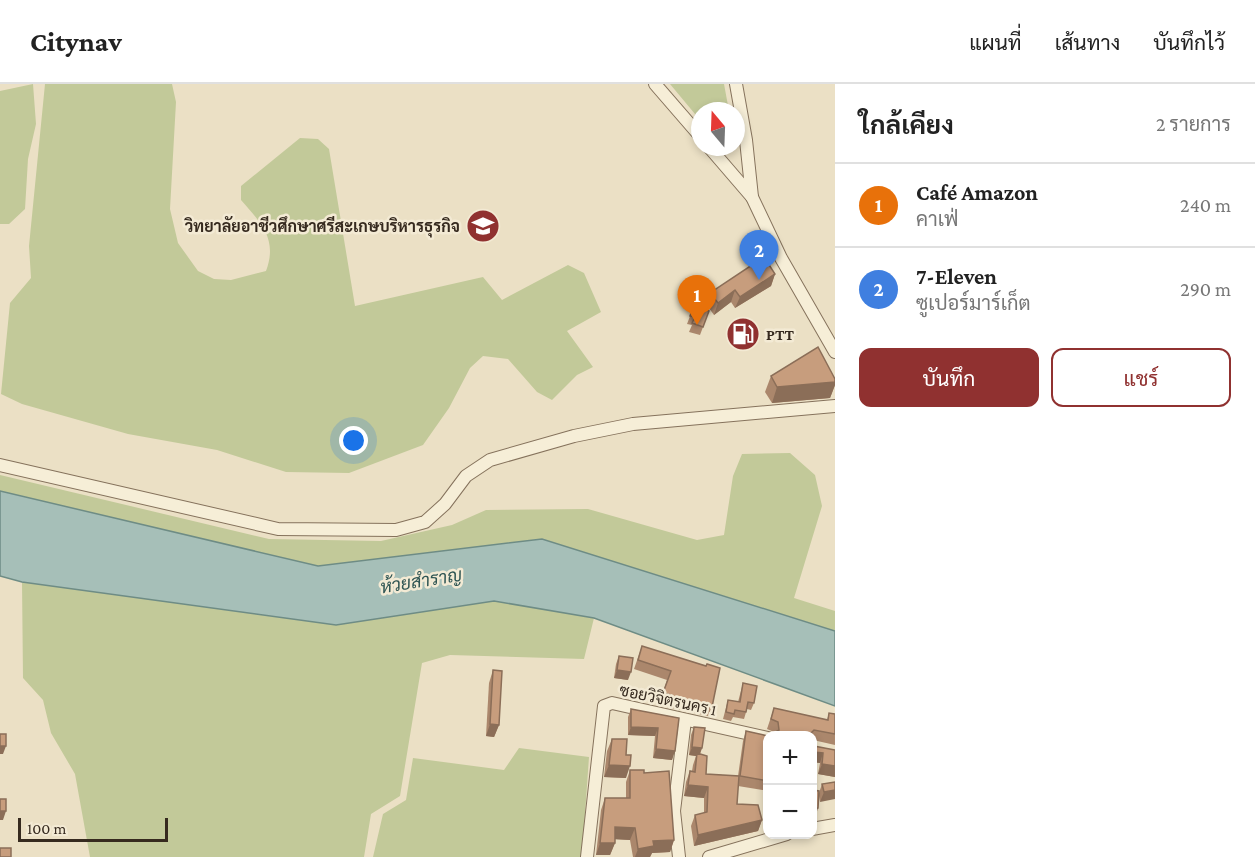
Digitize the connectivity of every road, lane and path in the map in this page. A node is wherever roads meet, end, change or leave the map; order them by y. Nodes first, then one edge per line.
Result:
1 (655, 84) edge
2 (736, 84) edge
3 (691, 126) edge
4 (717, 156) edge
5 (752, 197) junction
6 (835, 352) edge
7 (835, 406) edge
8 (0, 465) edge
9 (685, 720) junction
10 (763, 737) edge
11 (835, 825) edge
12 (817, 828) edge
13 (770, 839) edge
14 (587, 857) edge
15 (678, 857) edge
16 (709, 857) edge

1 - 3 street
2 - 5 street
4 - 5 street
5 - 6 street
7 - 8 street
9 - 10 street, ซอยวิจิตรนคร 1
9 - 14 street, ซอยวิจิตรนคร 1
9 - 15 street
11 - 12 street
13 - 16 street

